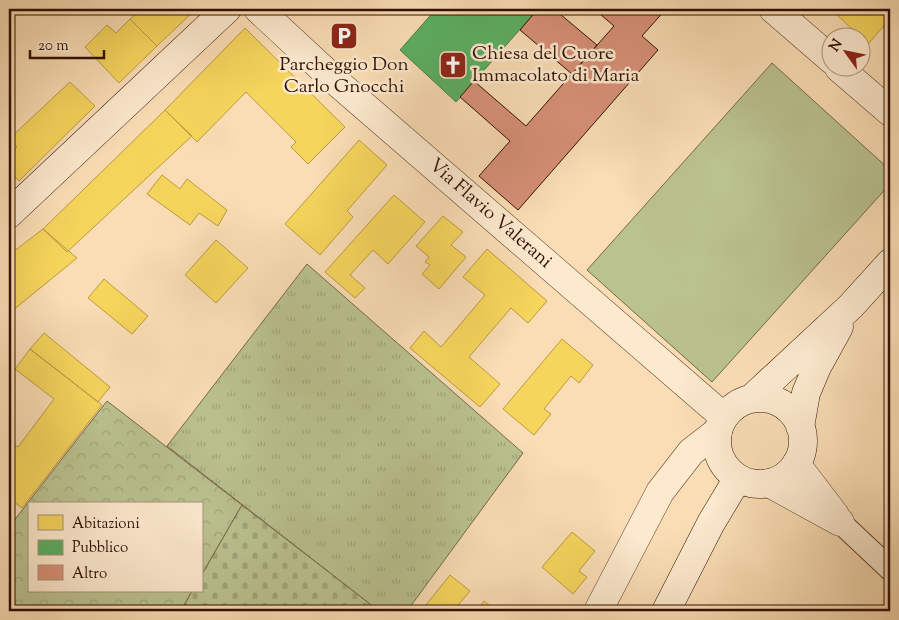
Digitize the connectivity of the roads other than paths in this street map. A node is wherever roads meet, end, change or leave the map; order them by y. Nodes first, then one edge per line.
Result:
1 (227, 9) edge
2 (258, 9) edge
3 (773, 9) edge
4 (822, 51) edge
5 (851, 78) edge
6 (890, 112) edge
7 (9, 214) edge
8 (890, 263) edge
9 (851, 306) junction
10 (751, 400) junction
11 (721, 424) junction
12 (800, 427) junction
13 (796, 464) junction
14 (738, 478) junction
15 (769, 483) junction
16 (840, 522) junction
17 (890, 570) edge
18 (598, 611) edge
19 (666, 611) edge

1 - 7 street
2 - 11 street, Via Flavio Valerani
3 - 4 street
5 - 6 street
8 - 9 street
9 - 10 street
9 - 12 street
10 - 11 street
10 - 12 street
11 - 14 street
11 - 18 street
12 - 13 street
13 - 15 street
13 - 16 street
14 - 15 street
14 - 19 street
15 - 16 street
16 - 17 street

